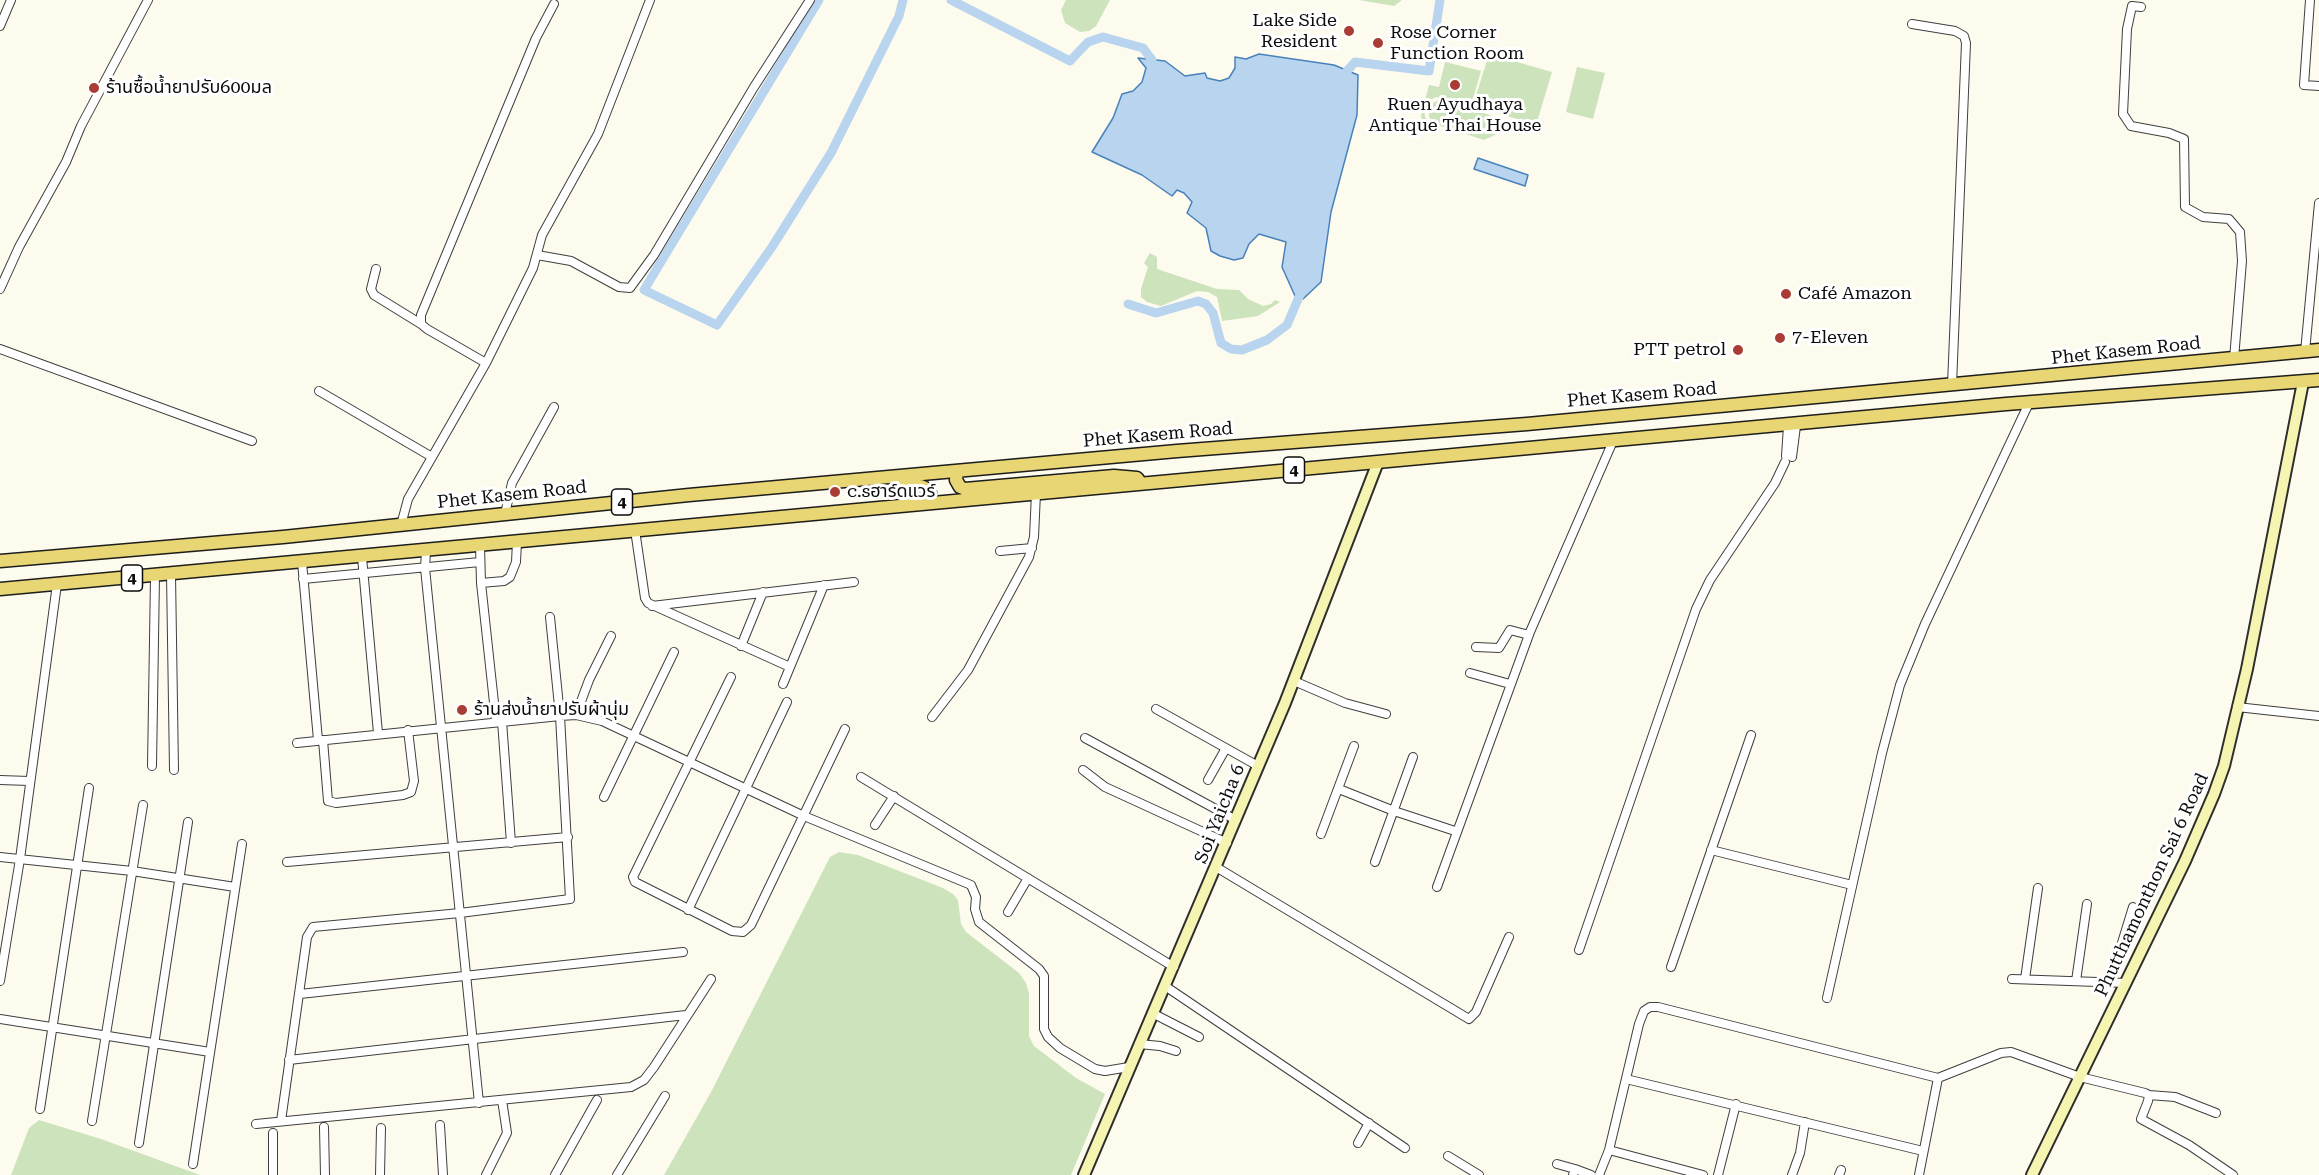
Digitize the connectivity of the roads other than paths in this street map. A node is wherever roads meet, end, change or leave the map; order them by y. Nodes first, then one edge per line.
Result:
1 (11, 0) edge
2 (148, 0) edge
3 (650, 0) edge
4 (810, 0) edge
5 (2310, 0) edge
6 (554, 4) dead end
7 (2141, 7) dead end
8 (1912, 24) dead end
9 (0, 26) edge
10 (2319, 86) edge
11 (2319, 203) edge
12 (537, 255) junction
13 (376, 269) dead end
14 (0, 290) edge
15 (421, 324) junction
16 (0, 349) edge
17 (2319, 350) edge
18 (2305, 352) junction
19 (2234, 359) junction
20 (486, 363) junction
21 (2319, 380) edge
22 (2303, 382) junction
23 (1952, 384) junction
24 (320, 391) dead end
25 (2029, 403) junction
26 (554, 407) dead end
27 (1792, 426) junction
28 (252, 441) dead end
29 (1613, 441) junction
30 (432, 457) junction
31 (1378, 462) junction
32 (957, 471) junction
33 (1140, 483) junction
34 (798, 486) junction
35 (1036, 493) junction
36 (926, 504) junction
37 (505, 514) junction
38 (401, 525) junction
39 (635, 530) junction
40 (517, 542) junction
41 (480, 546) junction
42 (1032, 548) junction
43 (426, 551) junction
44 (1000, 551) dead end
45 (362, 557) junction
46 (0, 561) edge
47 (302, 562) junction
48 (480, 562) junction
49 (425, 568) junction
50 (363, 573) junction
51 (171, 574) junction
52 (155, 576) junction
53 (303, 579) junction
54 (854, 582) dead end
55 (481, 583) junction
56 (57, 584) junction
57 (824, 585) junction
58 (0, 589) edge
59 (763, 592) junction
60 (652, 606) junction
61 (550, 617) dead end
62 (1529, 635) junction
63 (611, 636) dead end
64 (741, 646) junction
65 (1476, 647) dead end
66 (674, 652) dead end
67 (790, 667) junction
68 (1470, 673) dead end
69 (731, 677) dead end
70 (1294, 681) junction
71 (783, 684) dead end
72 (1510, 684) junction
73 (787, 702) dead end
74 (2237, 707) junction
75 (1156, 709) dead end
76 (1386, 714) dead end
77 (576, 715) junction
78 (560, 716) junction
79 (2319, 716) edge
80 (932, 717) dead end
81 (499, 721) junction
82 (441, 727) junction
83 (845, 729) dead end
84 (408, 730) junction
85 (378, 733) junction
86 (1751, 735) dead end
87 (633, 737) junction
88 (1085, 738) dead end
89 (320, 740) junction
90 (297, 743) dead end
91 (1354, 746) dead end
92 (1226, 748) junction
93 (1413, 757) dead end
94 (688, 762) junction
95 (152, 766) dead end
96 (1257, 766) junction
97 (174, 770) dead end
98 (1083, 770) dead end
99 (861, 777) dead end
100 (0, 780) edge
101 (1208, 780) dead end
102 (29, 781) junction
103 (89, 788) dead end
104 (744, 789) junction
105 (1339, 789) junction
106 (894, 796) junction
107 (604, 797) dead end
108 (143, 805) dead end
109 (1394, 811) junction
110 (804, 816) junction
111 (1236, 820) junction
112 (188, 822) dead end
113 (875, 825) dead end
114 (1455, 831) junction
115 (1320, 834) dead end
116 (568, 837) junction
117 (511, 843) junction
118 (1227, 843) junction
119 (242, 844) dead end
120 (454, 846) junction
121 (1711, 850) junction
122 (0, 857) edge
123 (20, 859) junction
124 (287, 862) dead end
125 (1375, 862) dead end
126 (77, 864) junction
127 (1216, 867) junction
128 (132, 871) junction
129 (1028, 878) junction
130 (179, 879) junction
131 (1852, 885) junction
132 (235, 887) junction
133 (1437, 888) dead end
134 (2038, 888) dead end
135 (2087, 904) dead end
136 (2133, 907) dead end
137 (688, 910) junction
138 (1008, 912) dead end
139 (460, 913) junction
140 (1509, 937) dead end
141 (1579, 950) dead end
142 (683, 952) dead end
143 (1174, 967) junction
144 (1671, 967) dead end
145 (467, 976) junction
146 (711, 979) dead end
147 (2012, 979) dead end
148 (2025, 979) junction
149 (0, 981) edge
150 (2076, 981) junction
151 (2110, 982) junction
152 (2126, 983) junction
153 (1165, 986) junction
154 (300, 994) junction
155 (1827, 998) dead end
156 (1154, 1014) junction
157 (686, 1015) junction
158 (0, 1019) edge
159 (52, 1027) junction
160 (104, 1034) junction
161 (1199, 1037) dead end
162 (474, 1040) junction
163 (154, 1043) junction
164 (1140, 1044) junction
165 (1176, 1051) dead end
166 (210, 1052) junction
167 (289, 1060) junction
168 (1129, 1067) junction
169 (2080, 1077) junction
170 (1938, 1078) junction
171 (1626, 1079) junction
172 (2149, 1095) junction
173 (665, 1096) dead end
174 (502, 1100) junction
175 (597, 1100) dead end
176 (479, 1103) junction
177 (1736, 1104) junction
178 (40, 1108) dead end
179 (2216, 1113) dead end
180 (92, 1121) dead end
181 (281, 1121) junction
182 (1805, 1122) junction
183 (256, 1124) dead end
184 (1369, 1124) junction
185 (440, 1125) dead end
186 (324, 1127) dead end
187 (381, 1128) dead end
188 (273, 1133) dead end
189 (139, 1143) dead end
190 (1358, 1143) dead end
191 (1406, 1148) dead end
192 (1609, 1150) junction
193 (1923, 1151) junction
194 (1448, 1156) dead end
195 (193, 1164) dead end
196 (1557, 1164) dead end
197 (1574, 1172) edge
198 (273, 1175) edge
199 (325, 1175) edge
200 (381, 1175) edge
201 (443, 1175) edge
202 (486, 1175) edge
203 (555, 1175) edge
204 (617, 1175) edge
205 (1084, 1175) edge
206 (1479, 1175) edge
207 (1591, 1175) edge
208 (1599, 1175) edge
209 (1703, 1175) edge
210 (1718, 1175) edge
211 (1792, 1175) edge
212 (1919, 1175) edge
213 (2032, 1175) edge
214 (2233, 1175) edge

1 - 9 street
2 - 14 street
3 - 12 street
4 - 12 street
5 - 10 street
6 - 15 street
7 - 19 street
8 - 23 street
11 - 18 street
12 - 20 street
13 - 15 street
15 - 20 street
16 - 28 street
17 - 18 main road, Phet Kasem Road / 4
18 - 19 main road, Phet Kasem Road / 4
19 - 23 main road, Phet Kasem Road / 4
20 - 30 street
21 - 22 main road, 4
22 - 25 main road, 4
22 - 74 main road, Phutthamonthon Sai 6 Road
23 - 32 main road, Phet Kasem Road / 4
24 - 30 street
25 - 27 main road, 4
25 - 131 street
26 - 37 street
27 - 29 main road, 4
27 - 141 street
29 - 31 main road, 4
29 - 62 street
30 - 38 street
31 - 33 main road, 4
31 - 70 main road, Soi Yaicha 6
32 - 33 main road
32 - 34 main road, Phet Kasem Road / 4
33 - 35 main road, 4
34 - 36 main road
34 - 37 main road, Phet Kasem Road / 4
35 - 36 main road, 4
35 - 42 street
36 - 39 main road, 4
37 - 38 main road, Phet Kasem Road / 4
38 - 46 main road, Phet Kasem Road / 4
39 - 40 main road, 4
39 - 60 street
40 - 41 main road, 4
40 - 55 street
41 - 43 main road, 4
41 - 48 street
42 - 44 street
42 - 80 street
43 - 45 main road, 4
43 - 49 street
45 - 47 main road, 4
45 - 50 street
47 - 51 main road, 4
47 - 53 street
48 - 49 street
48 - 55 street
49 - 50 street
49 - 82 street
50 - 53 street
50 - 85 street
51 - 52 main road, 4
51 - 97 street
52 - 56 main road, 4
52 - 95 street
53 - 89 street
54 - 57 street
55 - 81 street
56 - 58 main road, 4
56 - 102 street
57 - 59 street
57 - 67 street
59 - 60 street
59 - 64 street
60 - 64 street
61 - 78 street
62 - 65 street
62 - 72 street
63 - 77 street
64 - 67 street
66 - 87 street
67 - 71 street
68 - 72 street
69 - 94 street
70 - 76 street
70 - 96 main road, Soi Yaicha 6
72 - 114 street
73 - 104 street
74 - 79 street
74 - 152 main road, Phutthamonthon Sai 6 Road
75 - 92 street
77 - 78 street
77 - 87 street
78 - 81 street
78 - 116 street
81 - 82 street
81 - 117 street
82 - 84 street
82 - 120 street
83 - 110 street
84 - 85 street
84 - 89 street
85 - 89 street
86 - 121 street
87 - 94 street
87 - 107 street
88 - 111 street
89 - 90 street
91 - 105 street
92 - 96 street
92 - 101 street
93 - 109 street
94 - 104 street
94 - 137 street
96 - 111 main road, Soi Yaicha 6
98 - 118 street
99 - 106 street
100 - 102 street
102 - 123 street
103 - 126 street
104 - 110 street
104 - 137 street
105 - 109 street
105 - 115 street
106 - 113 street
106 - 129 street
108 - 128 street
109 - 114 street
109 - 125 street
110 - 137 street
110 - 168 street
111 - 118 main road, Soi Yaicha 6
112 - 130 street
114 - 133 street
116 - 117 street
116 - 139 street
117 - 120 street
118 - 127 main road, Soi Yaicha 6
119 - 132 street
120 - 124 street
120 - 139 street
121 - 131 street
121 - 144 street
122 - 123 street
123 - 126 street
123 - 149 street
126 - 128 street
126 - 159 street
127 - 140 street
127 - 143 main road, Soi Yaicha 6
128 - 130 street
128 - 160 street
129 - 138 street
129 - 143 street
130 - 132 street
130 - 163 street
131 - 155 street
132 - 166 street
134 - 148 street
135 - 150 street
136 - 151 street
139 - 145 street
139 - 154 street
142 - 145 street
143 - 153 main road, Soi Yaicha 6
145 - 154 street
145 - 162 street
146 - 157 street
147 - 148 street
148 - 150 street
150 - 151 street
151 - 152 street
152 - 169 main road, Phutthamonthon Sai 6 Road
153 - 156 main road, Soi Yaicha 6
153 - 184 street
154 - 167 street
156 - 161 street
156 - 164 main road, Soi Yaicha 6
157 - 162 street
157 - 174 street
158 - 159 street
159 - 160 street
159 - 178 street
160 - 163 street
160 - 180 street
162 - 167 street
162 - 176 street
163 - 166 street
163 - 189 street
164 - 165 street
164 - 168 main road, Soi Yaicha 6
166 - 195 street
167 - 181 street
168 - 205 main road, Soi Yaicha 6
169 - 170 street
169 - 172 street
169 - 213 main road, Phutthamonthon Sai 6 Road
170 - 171 street
170 - 193 street
171 - 177 street
171 - 192 street
172 - 179 street
172 - 214 street
173 - 204 street
174 - 176 street
174 - 202 street
175 - 203 street
176 - 181 street
177 - 182 street
177 - 210 street
181 - 183 street
182 - 193 street
182 - 211 street
184 - 190 street
184 - 191 street
185 - 201 street
186 - 199 street
187 - 200 street
188 - 198 street
192 - 208 street
192 - 209 street
193 - 212 street
194 - 206 street
196 - 197 street
197 - 207 street

